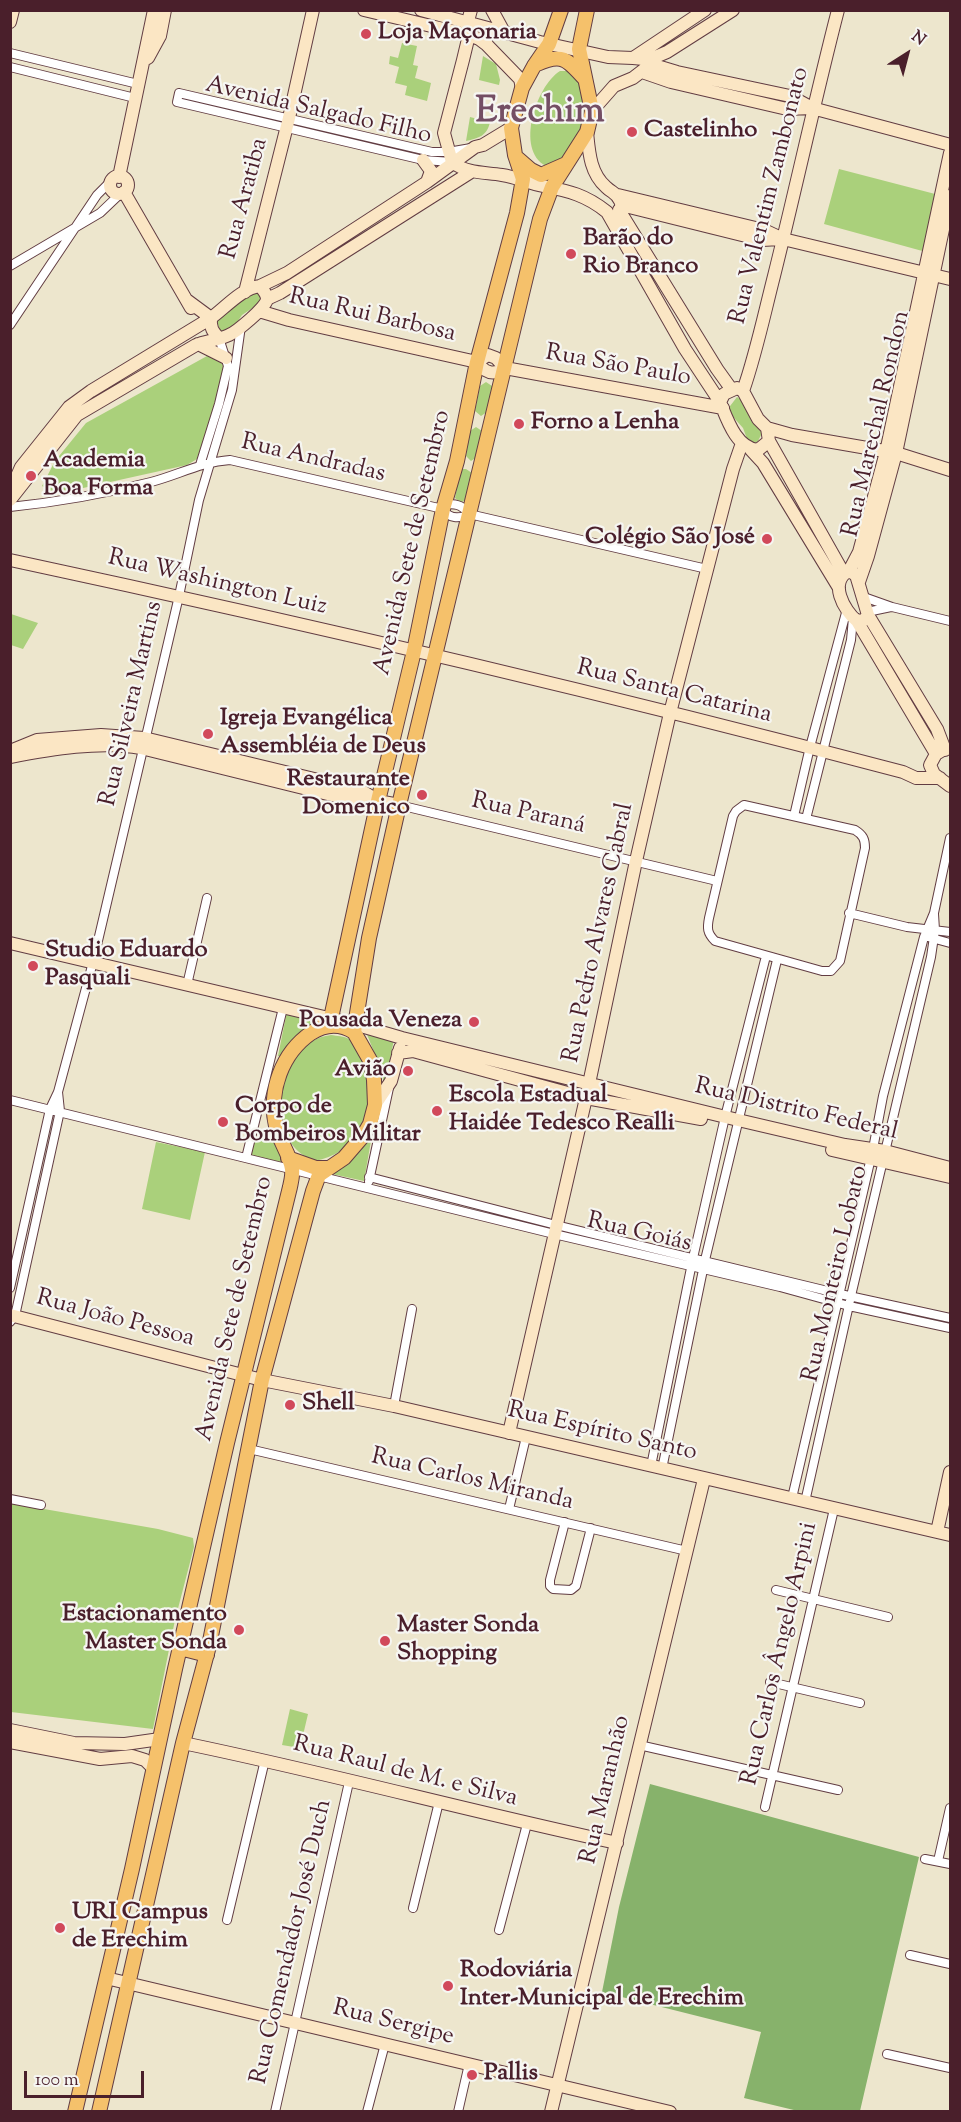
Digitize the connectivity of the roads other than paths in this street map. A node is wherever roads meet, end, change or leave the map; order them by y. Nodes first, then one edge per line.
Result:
1 (13, 10) edge
2 (154, 10) edge
3 (165, 10) edge
4 (313, 10) edge
5 (364, 10) edge
6 (421, 10) edge
7 (492, 10) edge
8 (561, 10) edge
9 (587, 10) edge
10 (705, 10) edge
11 (734, 10) edge
12 (838, 10) edge
13 (473, 17) edge
14 (10, 22) edge
15 (504, 32) junction
16 (469, 35) junction
17 (549, 44) junction
18 (488, 45) junction
19 (579, 50) junction
20 (10, 53) edge
21 (633, 58) junction
22 (534, 66) junction
23 (645, 66) junction
24 (10, 67) edge
25 (143, 67) junction
26 (585, 80) junction
27 (138, 84) junction
28 (522, 88) junction
29 (135, 98) junction
30 (812, 108) junction
31 (592, 111) junction
32 (288, 122) junction
33 (511, 128) junction
34 (587, 132) junction
35 (950, 147) edge
36 (515, 155) junction
37 (450, 157) junction
38 (423, 160) junction
39 (567, 164) junction
40 (471, 172) junction
41 (115, 179) junction
42 (523, 179) junction
43 (427, 182) junction
44 (552, 187) junction
45 (122, 193) junction
46 (951, 196) edge
47 (616, 205) junction
48 (360, 224) junction
49 (75, 229) junction
50 (937, 236) junction
51 (366, 237) junction
52 (783, 239) junction
53 (510, 240) junction
54 (535, 246) junction
55 (10, 266) edge
56 (929, 273) junction
57 (951, 279) edge
58 (260, 286) junction
59 (245, 292) junction
60 (267, 299) junction
61 (188, 301) junction
62 (259, 311) junction
63 (211, 318) junction
64 (10, 325) edge
65 (242, 325) junction
66 (198, 326) junction
67 (219, 338) junction
68 (700, 340) junction
69 (198, 344) junction
70 (685, 349) junction
71 (226, 358) junction
72 (140, 360) junction
73 (477, 362) junction
74 (505, 368) junction
75 (717, 369) junction
76 (700, 372) junction
77 (146, 373) junction
78 (737, 390) junction
79 (721, 405) junction
80 (768, 435) junction
81 (746, 446) junction
82 (891, 452) junction
83 (210, 461) junction
84 (200, 465) junction
85 (951, 470) edge
86 (10, 492) edge
87 (10, 500) edge
88 (10, 507) edge
89 (443, 509) junction
90 (469, 514) junction
91 (10, 560) edge
92 (707, 569) junction
93 (846, 572) junction
94 (859, 582) junction
95 (839, 588) junction
96 (178, 596) junction
97 (861, 596) junction
98 (892, 607) junction
99 (858, 615) junction
100 (951, 621) edge
101 (414, 651) junction
102 (435, 656) junction
103 (819, 712) junction
104 (927, 712) junction
105 (670, 713) junction
106 (832, 715) junction
107 (914, 719) junction
108 (143, 743) junction
109 (810, 747) junction
110 (10, 751) edge
111 (824, 751) junction
112 (941, 754) edge
113 (10, 757) edge
114 (903, 772) junction
115 (940, 778) junction
116 (951, 786) edge
117 (378, 801) junction
118 (399, 806) junction
119 (794, 816) junction
120 (806, 819) junction
121 (951, 838) edge
122 (636, 861) junction
123 (717, 882) junction
124 (207, 898) dead end
125 (849, 913) junction
126 (951, 932) edge
127 (930, 933) junction
128 (350, 936) junction
129 (369, 938) junction
130 (951, 943) edge
131 (10, 944) edge
132 (766, 957) junction
133 (777, 960) junction
134 (93, 962) junction
135 (187, 985) junction
136 (283, 1008) junction
137 (329, 1022) junction
138 (354, 1028) junction
139 (402, 1038) junction
140 (273, 1052) junction
141 (402, 1052) junction
142 (280, 1073) junction
143 (391, 1081) junction
144 (589, 1084) junction
145 (58, 1092) junction
146 (274, 1093) junction
147 (586, 1098) junction
148 (10, 1100) edge
149 (50, 1109) junction
150 (374, 1110) junction
151 (60, 1111) junction
152 (258, 1111) junction
153 (724, 1120) junction
154 (738, 1123) junction
155 (376, 1143) junction
156 (878, 1156) junction
157 (246, 1158) junction
158 (290, 1164) junction
159 (951, 1168) edge
160 (323, 1172) junction
161 (369, 1177) junction
162 (951, 1177) edge
163 (368, 1187) junction
164 (32, 1191) junction
165 (42, 1192) junction
166 (461, 1200) junction
167 (459, 1210) junction
168 (555, 1230) junction
169 (692, 1262) junction
170 (704, 1265) junction
171 (10, 1288) edge
172 (851, 1296) junction
173 (838, 1298) junction
174 (849, 1306) junction
175 (412, 1309) dead end
176 (918, 1310) junction
177 (12, 1317) edge
178 (951, 1318) edge
179 (916, 1320) junction
180 (951, 1328) edge
181 (243, 1375) junction
182 (262, 1380) junction
183 (394, 1406) junction
184 (509, 1433) junction
185 (526, 1437) junction
186 (227, 1443) junction
187 (249, 1449) junction
188 (657, 1467) junction
189 (951, 1472) edge
190 (704, 1479) junction
191 (792, 1498) junction
192 (10, 1499) edge
193 (805, 1502) junction
194 (41, 1505) dead end
195 (509, 1509) junction
196 (834, 1509) junction
197 (565, 1522) junction
198 (591, 1528) junction
199 (946, 1531) edge
200 (687, 1551) junction
201 (776, 1590) dead end
202 (813, 1599) junction
203 (888, 1617) dead end
204 (180, 1648) junction
205 (207, 1654) junction
206 (770, 1682) dead end
207 (792, 1688) junction
208 (860, 1703) dead end
209 (10, 1730) edge
210 (160, 1739) junction
211 (10, 1742) edge
212 (183, 1743) junction
213 (95, 1744) junction
214 (639, 1746) junction
215 (94, 1758) junction
216 (265, 1760) junction
217 (154, 1769) junction
218 (772, 1775) junction
219 (349, 1782) junction
220 (838, 1790) dead end
221 (439, 1802) junction
222 (765, 1807) dead end
223 (951, 1808) edge
224 (527, 1824) junction
225 (617, 1843) junction
226 (925, 1858) dead end
227 (938, 1861) junction
228 (951, 1864) edge
229 (413, 1908) dead end
230 (227, 1920) dead end
231 (499, 1930) dead end
232 (910, 1955) dead end
233 (951, 1964) edge
234 (106, 1978) junction
235 (130, 1982) junction
236 (295, 2022) junction
237 (385, 2044) junction
238 (887, 2054) dead end
239 (469, 2064) junction
240 (951, 2068) edge
241 (556, 2084) junction
242 (75, 2112) edge
243 (99, 2112) edge
244 (274, 2112) edge
245 (367, 2112) edge
246 (458, 2112) edge
247 (551, 2112) edge
248 (670, 2112) edge

1 - 14 street
2 - 25 street
3 - 25 street
4 - 32 street, Rua Aratiba
5 - 16 street
6 - 13 street
7 - 15 street
8 - 17 main road
9 - 19 main road
10 - 21 street
11 - 23 street
12 - 30 street, Rua Valentim Zambonato
13 - 15 street
13 - 16 street
13 - 18 street
15 - 17 street
16 - 18 street
16 - 37 street
17 - 19 street
17 - 22 main road
18 - 28 street
19 - 21 street
19 - 26 main road
20 - 27 street
21 - 23 street
22 - 26 main road
22 - 28 main road
23 - 30 street
23 - 31 street
24 - 29 street
25 - 27 street
26 - 31 main road
27 - 29 street
28 - 33 main road
29 - 41 street
30 - 35 street
30 - 52 street, Rua Valentim Zambonato
31 - 34 main road
32 - 32 street, Avenida Salgado Filho
32 - 37 street, Avenida Salgado Filho
32 - 38 street, Avenida Salgado Filho
32 - 59 street, Rua Aratiba
33 - 36 main road
33 - 37 street
34 - 39 main road
34 - 47 street
35 - 50 street
36 - 39 main road
36 - 42 main road, Avenida Sete de Setembro
37 - 38 street, Avenida Salgado Filho
37 - 40 street, Avenida Salgado Filho
37 - 43 street
38 - 43 street
39 - 44 main road, Avenida Sete de Setembro
40 - 42 street
40 - 51 street
41 - 45 street
41 - 49 street
42 - 44 street
42 - 53 main road, Avenida Sete de Setembro
43 - 48 street
44 - 47 street
44 - 54 main road, Avenida Sete de Setembro
45 - 49 street
45 - 61 street
46 - 50 street
47 - 52 street
47 - 68 street
47 - 70 street
48 - 51 street
48 - 58 street
49 - 55 street
49 - 64 street
50 - 56 street, Rua Marechal Rondon
51 - 60 street
52 - 56 street
52 - 78 street, Rua Valentim Zambonato
53 - 54 main road
53 - 73 main road, Avenida Sete de Setembro
54 - 74 main road, Avenida Sete de Setembro
56 - 57 street
56 - 82 street, Rua Marechal Rondon
58 - 59 street
58 - 60 street
59 - 63 street
60 - 62 street
61 - 63 street
61 - 66 street
62 - 65 street
62 - 73 street, Rua Rui Barbosa
63 - 66 street
63 - 67 street
65 - 67 street
65 - 83 street, Rua Silveira Martins
66 - 72 street
67 - 69 street
67 - 71 street
68 - 70 street
68 - 75 street
69 - 71 street
69 - 77 street
70 - 76 street
71 - 84 street
72 - 77 street
72 - 86 street
73 - 74 street, Rua Rui Barbosa
73 - 89 main road, Avenida Sete de Setembro
74 - 79 street, Rua São Paulo
74 - 90 main road, Avenida Sete de Setembro
75 - 76 street
75 - 78 street
76 - 79 street
77 - 87 street
78 - 79 street
78 - 80 street
79 - 81 street
80 - 81 street
80 - 82 street
80 - 93 street
81 - 92 street, Rua Pedro Alvares Cabral
81 - 95 street
82 - 85 street
82 - 93 street, Rua Marechal Rondon
82 - 94 street, Rua Marechal Rondon
83 - 84 street
83 - 89 street, Rua Andradas
83 - 96 street, Rua Silveira Martins
84 - 88 street
89 - 90 street, Rua Andradas
89 - 101 main road, Avenida Sete de Setembro
90 - 92 street
90 - 102 main road, Avenida Sete de Setembro
91 - 96 street, Rua Washington Luiz
92 - 105 street, Rua Pedro Alvares Cabral
93 - 94 street
93 - 95 street, Rua Marechal Rondon
94 - 97 street
95 - 99 street
96 - 101 street, Rua Washington Luiz
96 - 108 street, Rua Silveira Martins
97 - 98 street
97 - 99 street
98 - 99 street
98 - 100 street
99 - 103 street
99 - 104 street
99 - 106 street
99 - 107 street
101 - 102 street, Rua Washington Luiz
101 - 117 main road, Avenida Sete de Setembro
102 - 105 street, Rua Santa Catarina
102 - 118 main road, Avenida Sete de Setembro
103 - 106 street
103 - 109 street
104 - 107 street
104 - 112 street
105 - 109 street, Rua Santa Catarina
105 - 122 street, Rua Pedro Alvares Cabral
106 - 111 street
107 - 112 street
108 - 110 street
108 - 113 street
108 - 117 street
108 - 134 street, Rua Silveira Martins
109 - 111 street, Rua Santa Catarina
109 - 119 street
111 - 114 street, Rua Santa Catarina
111 - 120 street
112 - 114 street
112 - 115 street
114 - 115 street, Rua Santa Catarina
115 - 116 street
117 - 118 street
117 - 128 main road, Avenida Sete de Setembro
118 - 122 street, Rua Paraná
118 - 129 main road, Avenida Sete de Setembro
119 - 120 street
119 - 123 street
120 - 125 street
121 - 127 street, Rua Monteiro Lobato
122 - 123 street, Rua Paraná
122 - 144 street, Rua Pedro Alvares Cabral
123 - 132 street
124 - 135 street
125 - 127 street
125 - 133 street
126 - 127 street
127 - 130 street
127 - 156 street, Rua Monteiro Lobato
127 - 156 street, Rua Monteiro Lobato
128 - 129 main road
128 - 137 main road, Avenida Sete de Setembro
129 - 138 main road, Avenida Sete de Setembro
131 - 134 street
132 - 133 street
132 - 153 street
133 - 154 street
134 - 135 street
134 - 145 street, Rua Silveira Martins
135 - 136 street
136 - 137 street
136 - 140 street
137 - 138 main road
137 - 142 main road, Avenida Sete de Setembro
138 - 139 street, Rua Distrito Federal
138 - 150 main road
139 - 141 street
139 - 144 street, Rua Distrito Federal
140 - 142 street
140 - 152 street
141 - 143 street
141 - 147 street, Rua Distrito Federal
142 - 146 main road, Avenida Sete de Setembro
143 - 150 street
143 - 155 street
144 - 147 street, Rua Pedro Alvares Cabral
144 - 153 street, Rua Distrito Federal
145 - 149 street, Rua Silveira Martins
145 - 151 street, Rua Silveira Martins
146 - 152 street
146 - 158 main road, Avenida Sete de Setembro
147 - 153 street, Rua Distrito Federal
147 - 168 street, Rua Pedro Alvares Cabral
148 - 149 street
149 - 151 street
149 - 164 street, Rua Silveira Martins
150 - 155 street
150 - 160 main road
151 - 157 street
151 - 165 street, Rua Silveira Martins
152 - 157 street
153 - 154 street, Rua Distrito Federal
153 - 169 street
154 - 156 street, Rua Distrito Federal
154 - 170 street
155 - 161 street
156 - 159 street, Rua Distrito Federal
156 - 162 street, Rua Distrito Federal
156 - 172 street, Rua Monteiro Lobato
156 - 173 street, Rua Monteiro Lobato
157 - 158 street
158 - 160 main road
158 - 181 main road, Avenida Sete de Setembro
160 - 163 street, Rua Goiás
160 - 182 main road, Avenida Sete de Setembro
161 - 163 street
161 - 166 street, Rua Goiás
163 - 167 street, Rua Goiás
164 - 165 street
164 - 171 street, Rua Silveira Martins
165 - 177 street, Rua Silveira Martins
166 - 167 street
166 - 168 street, Rua Goiás
167 - 168 street, Rua Goiás
168 - 169 street, Rua Goiás
168 - 184 street, Rua Pedro Alvares Cabral
169 - 170 street, Rua Goiás
169 - 188 street
170 - 173 street, Rua Goiás
170 - 188 street
172 - 173 street, Rua Goiás
172 - 174 street, Rua Monteiro Lobato
172 - 176 street, Rua Goiás
173 - 174 street, Rua Goiás
173 - 191 street, Rua Monteiro Lobato
174 - 179 street, Rua Goiás
174 - 193 street, Rua Monteiro Lobato
175 - 183 street
176 - 178 street, Rua Goiás
176 - 179 street
177 - 181 street, Rua João Pessoa
179 - 180 street, Rua Goiás
181 - 182 street, Rua Espírito Santo
181 - 186 main road, Avenida Sete de Setembro
182 - 183 street, Rua Espírito Santo
182 - 187 main road, Avenida Sete de Setembro
183 - 184 street, Rua Espírito Santo
184 - 185 street, Rua Espírito Santo
185 - 188 street, Rua Espírito Santo
185 - 195 street
186 - 187 main road
186 - 204 main road, Avenida Sete de Setembro
187 - 195 street, Rua Carlos Miranda
187 - 205 main road, Avenida Sete de Setembro
188 - 190 street, Rua Espírito Santo
189 - 199 street
190 - 191 street, Rua Espírito Santo
190 - 200 street, Rua Maranhão
191 - 193 street, Rua Espírito Santo
192 - 194 street
193 - 196 street, Rua Espírito Santo
195 - 197 street, Rua Carlos Miranda
196 - 199 street, Rua Espírito Santo
196 - 202 street, Rua Carlos Ângelo Arpini
197 - 198 street, Rua Carlos Miranda
197 - 198 street
198 - 200 street, Rua Carlos Miranda
200 - 214 street, Rua Maranhão
201 - 202 street
202 - 203 street
202 - 207 street, Rua Carlos Ângelo Arpini
204 - 205 main road
204 - 210 main road, Avenida Sete de Setembro
205 - 212 main road, Avenida Sete de Setembro
206 - 207 street
207 - 208 street
207 - 218 street, Rua Carlos Ângelo Arpini
209 - 213 street
210 - 212 main road
210 - 213 street
210 - 217 main road, Avenida Sete de Setembro
211 - 215 street
212 - 216 street, Rua Raul de M. e Silva
212 - 235 main road, Avenida Sete de Setembro
213 - 215 street
214 - 218 street
214 - 225 street, Rua Maranhão
215 - 217 street
216 - 219 street, Rua Raul de M. e Silva
216 - 230 street
217 - 234 main road, Avenida Sete de Setembro
218 - 220 street
218 - 222 street, Rua Carlos Ângelo Arpini
219 - 221 street, Rua Raul de M. e Silva
219 - 236 street, Rua Comendador José Duch
221 - 224 street, Rua Raul de M. e Silva
221 - 229 street
223 - 227 street
224 - 225 street, Rua Raul de M. e Silva
224 - 231 street
225 - 241 street, Rua Maranhão
226 - 227 street
227 - 228 street
232 - 233 street
234 - 235 street, Rua Sergipe
234 - 242 main road, Avenida Sete de Setembro
235 - 236 street, Rua Sergipe
235 - 243 main road, Avenida Sete de Setembro
236 - 237 street, Rua Sergipe
236 - 244 street, Rua Comendador José Duch
237 - 239 street, Rua Sergipe
237 - 245 street
238 - 240 street
239 - 241 street, Rua Sergipe
239 - 246 street
241 - 247 street, Rua Maranhão
241 - 248 street, Rua Sergipe

